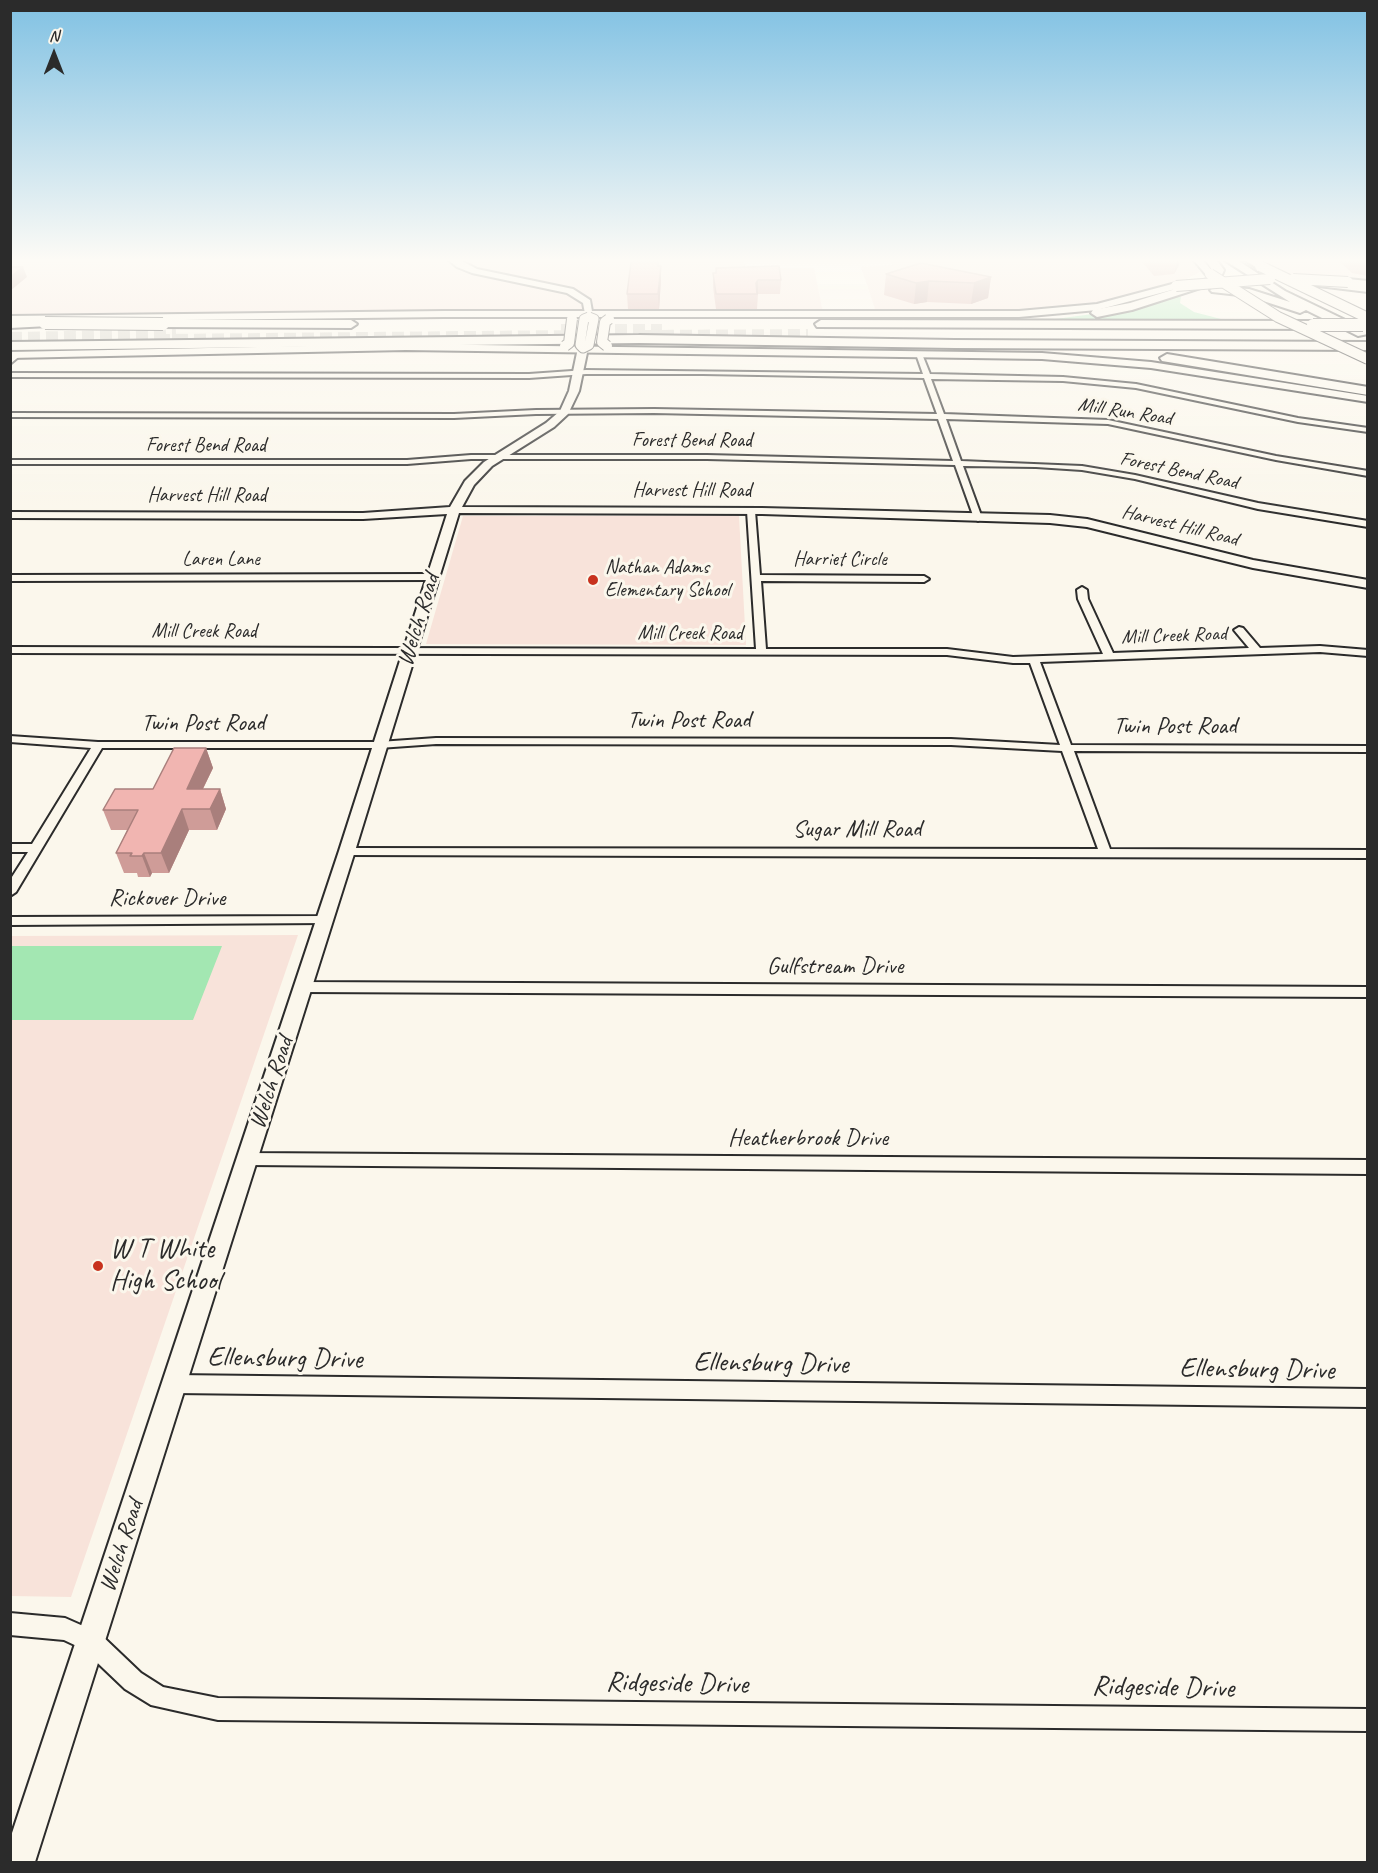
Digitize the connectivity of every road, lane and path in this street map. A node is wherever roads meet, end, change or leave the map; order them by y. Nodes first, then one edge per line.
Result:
1 (104, 345) edge
2 (566, 345) tunnel mouth
3 (588, 345) edge
4 (608, 345) edge
5 (698, 345) edge
6 (843, 345) edge
7 (1338, 345) edge
8 (612, 348) junction
9 (583, 349) junction
10 (1075, 349) junction
11 (535, 350) junction
12 (1322, 350) junction
13 (13, 351) edge
14 (919, 354) junction
15 (992, 355) junction
16 (10, 362) edge
17 (578, 372) junction
18 (10, 375) edge
19 (927, 376) junction
20 (1368, 386) edge
21 (1365, 396) edge
22 (564, 412) junction
23 (10, 416) edge
24 (942, 416) junction
25 (1368, 430) edge
26 (498, 457) junction
27 (10, 462) edge
28 (959, 462) junction
29 (1368, 474) edge
30 (454, 510) junction
31 (751, 511) junction
32 (10, 515) edge
33 (978, 518) junction
34 (1368, 524) edge
35 (432, 577) junction
36 (10, 578) edge
37 (755, 578) junction
38 (924, 579) dead end
39 (1368, 584) edge
40 (1082, 590) dead end
41 (1239, 630) dead end
42 (10, 650) edge
43 (409, 651) junction
44 (1257, 651) junction
45 (761, 652) junction
46 (1368, 653) edge
47 (1109, 656) junction
48 (1034, 660) junction
49 (10, 739) edge
50 (98, 745) junction
51 (379, 745) junction
52 (1065, 748) junction
53 (1368, 749) edge
54 (10, 848) edge
55 (37, 848) junction
56 (347, 851) junction
57 (1106, 854) junction
58 (1368, 854) edge
59 (10, 892) edge
60 (324, 920) junction
61 (10, 921) edge
62 (303, 987) junction
63 (1368, 992) edge
64 (248, 1159) junction
65 (1368, 1167) edge
66 (175, 1384) junction
67 (1368, 1398) edge
68 (10, 1624) edge
69 (91, 1641) junction
70 (1368, 1720) edge
71 (19, 1863) edge

1 - 13 highway
2 - 11 main road, bridge
3 - 9 street, Welch Road, bridge
4 - 8 main road, bridge
5 - 15 highway
6 - 10 highway
7 - 12 highway
8 - 9 main road
8 - 14 main road
9 - 11 main road
9 - 17 street, Welch Road
10 - 12 highway
10 - 21 highway
11 - 13 main road
12 - 20 highway
13 - 16 street
14 - 15 main road
14 - 19 street
15 - 21 main road
17 - 18 street
17 - 19 street
17 - 22 street, Welch Road
19 - 24 street
19 - 25 street
22 - 23 street, Mill Run Road
22 - 24 street, Mill Run Road
22 - 26 street, Welch Road
24 - 28 street
24 - 29 street, Mill Run Road
26 - 27 street, Forest Bend Road
26 - 28 street, Forest Bend Road
26 - 30 street, Welch Road
28 - 33 street
28 - 34 street, Forest Bend Road
30 - 31 street, Harvest Hill Road
30 - 32 street, Harvest Hill Road
30 - 35 street, Welch Road
31 - 33 street, Harvest Hill Road
31 - 37 street
33 - 39 street, Harvest Hill Road
35 - 36 street, Laren Lane
35 - 43 street, Welch Road
37 - 38 street, Harriet Circle
37 - 45 street
40 - 47 street
41 - 44 street
42 - 43 street, Mill Creek Road
43 - 45 street, Mill Creek Road
43 - 51 street, Welch Road
44 - 46 street, Mill Creek Road
44 - 47 street, Mill Creek Road
45 - 48 street, Mill Creek Road
47 - 48 street, Mill Creek Road
48 - 52 street
49 - 50 street, Twin Post Road
50 - 51 street, Twin Post Road
50 - 55 street
51 - 52 street, Twin Post Road
51 - 56 street, Welch Road
52 - 53 street, Twin Post Road
52 - 57 street
54 - 55 street
55 - 59 street
56 - 57 street, Sugar Mill Road
56 - 60 street, Welch Road
57 - 58 street, Sugar Mill Road
60 - 61 street, Rickover Drive
60 - 62 street, Welch Road
62 - 63 street, Gulfstream Drive
62 - 64 street, Welch Road
64 - 65 street, Heatherbrook Drive
64 - 66 street, Welch Road
66 - 67 street, Ellensburg Drive
66 - 69 street, Welch Road
68 - 69 street, Ridgeside Drive
69 - 70 street, Ridgeside Drive
69 - 71 street, Welch Road

